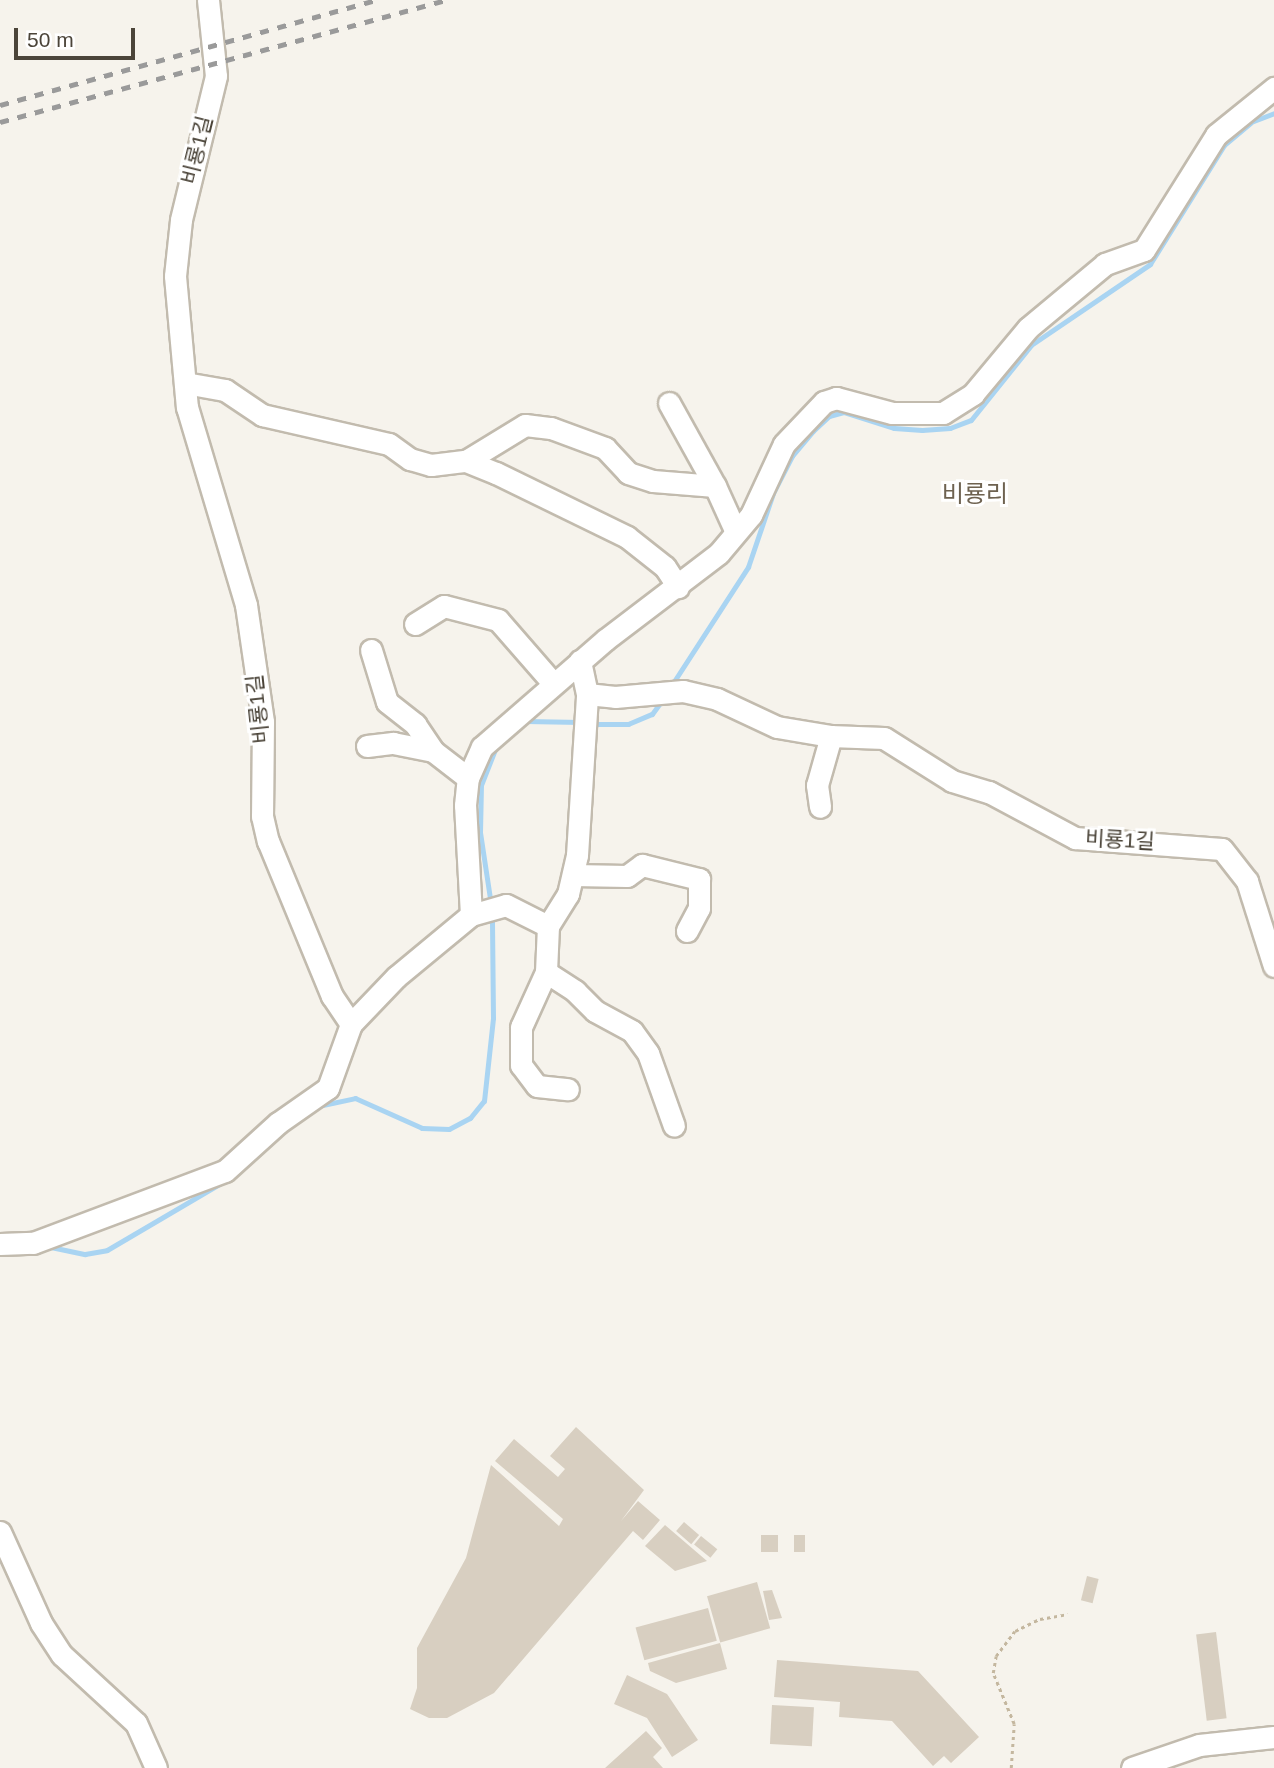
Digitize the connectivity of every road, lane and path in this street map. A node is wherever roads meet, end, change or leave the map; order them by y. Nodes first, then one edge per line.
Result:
1 (208, 0) edge
2 (1274, 88) edge
3 (185, 383) junction
4 (669, 403) dead end
5 (466, 461) junction
6 (715, 486) junction
7 (735, 530) junction
8 (678, 587) junction
9 (415, 624) dead end
10 (371, 650) dead end
11 (580, 661) junction
12 (553, 683) junction
13 (587, 694) junction
14 (830, 736) junction
15 (367, 746) dead end
16 (433, 751) junction
17 (468, 778) junction
18 (820, 807) dead end
19 (573, 875) junction
20 (471, 915) junction
21 (548, 926) junction
22 (687, 931) dead end
23 (1274, 965) edge
24 (546, 972) junction
25 (351, 1024) junction
26 (568, 1089) dead end
27 (674, 1126) dead end
28 (1, 1243) edge
29 (0, 1532) edge
30 (1068, 1614) dead end
31 (1274, 1737) edge
32 (156, 1768) edge
33 (1011, 1768) edge
34 (1132, 1768) edge

1 - 3 street, 비룡1길
2 - 7 street
3 - 5 street
3 - 25 street, 비룡1길
4 - 6 street
5 - 6 street
5 - 8 street
6 - 7 street
7 - 8 street
8 - 11 street
9 - 12 street
10 - 16 street
11 - 12 street
11 - 13 street
12 - 17 street
13 - 14 street, 비룡1길
13 - 19 street
14 - 18 street
14 - 23 street, 비룡1길
15 - 16 street
16 - 17 street
17 - 20 street
19 - 21 street
19 - 22 street
20 - 21 street
20 - 25 street
21 - 24 street
24 - 26 street
24 - 27 street
25 - 28 street
29 - 32 street
30 - 33 path
31 - 34 street

